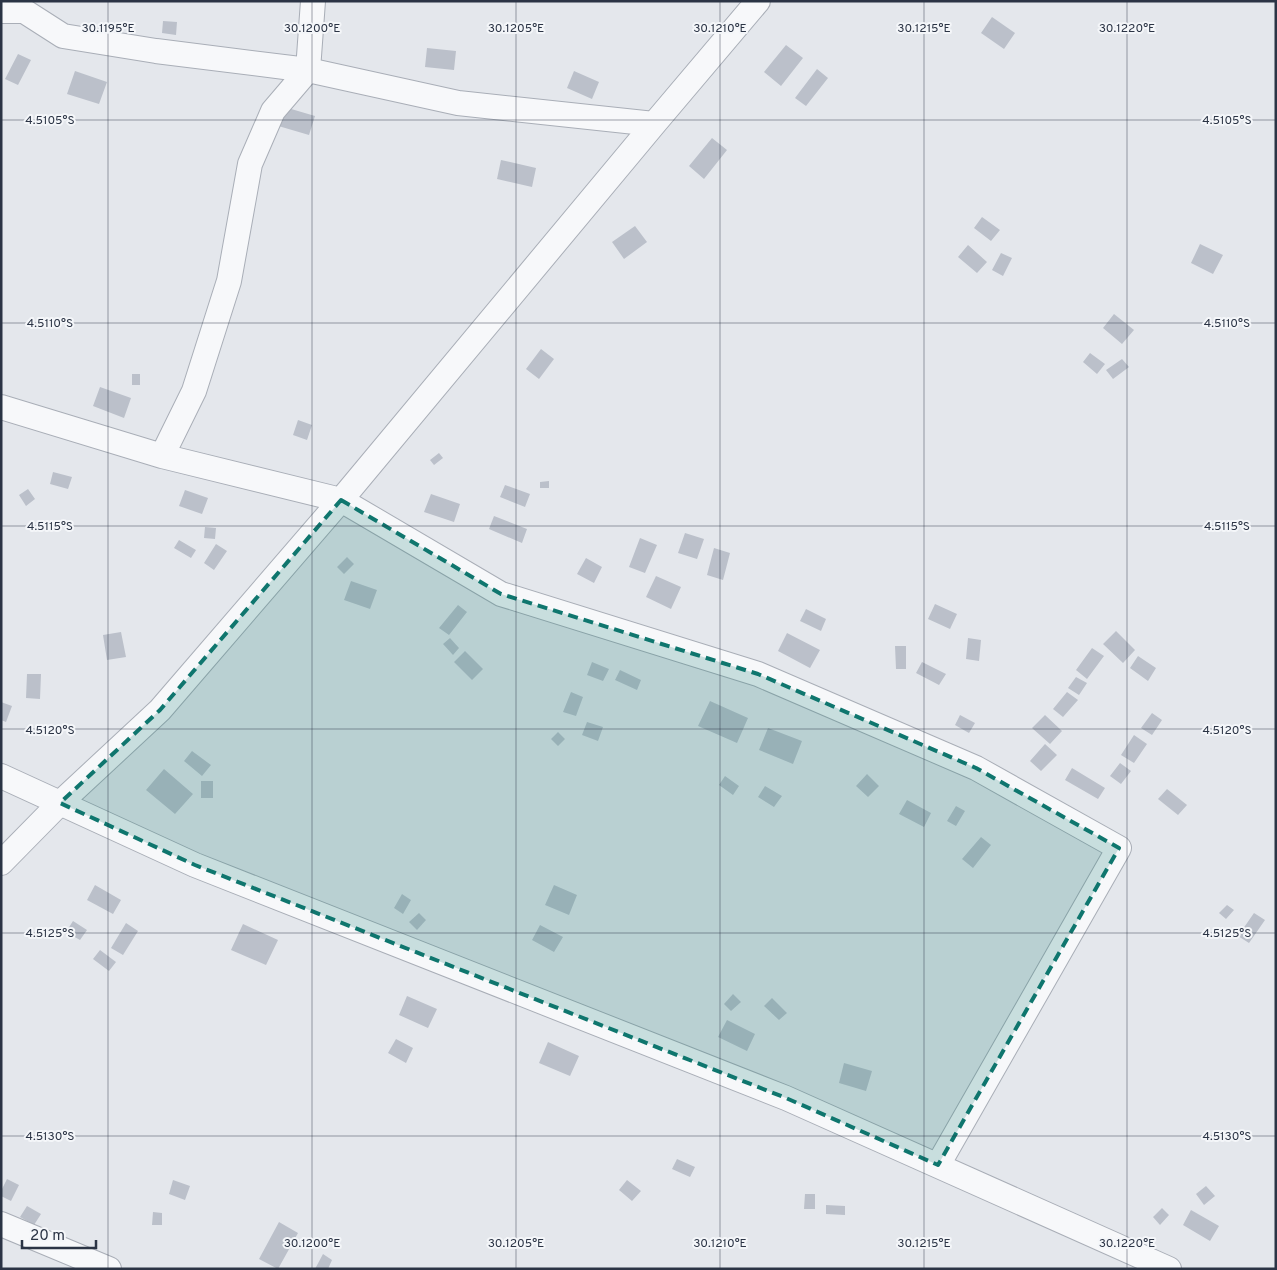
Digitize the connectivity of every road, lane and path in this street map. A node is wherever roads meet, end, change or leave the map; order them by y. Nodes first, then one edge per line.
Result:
1 (313, 1) edge
2 (758, 1) edge
3 (1, 12) edge
4 (308, 70) junction
5 (654, 124) junction
6 (1, 407) edge
7 (162, 456) junction
8 (342, 500) junction
9 (1, 776) edge
10 (60, 802) junction
11 (1, 863) edge
12 (938, 1166) junction
13 (1, 1224) edge
14 (109, 1269) edge
15 (1169, 1269) edge

1 - 4 street
2 - 5 street
3 - 4 street
4 - 5 street
4 - 7 street
5 - 8 street
6 - 7 street
7 - 8 street
8 - 10 street
8 - 12 street
9 - 10 street
10 - 11 street
10 - 12 street
12 - 15 street
13 - 14 street

